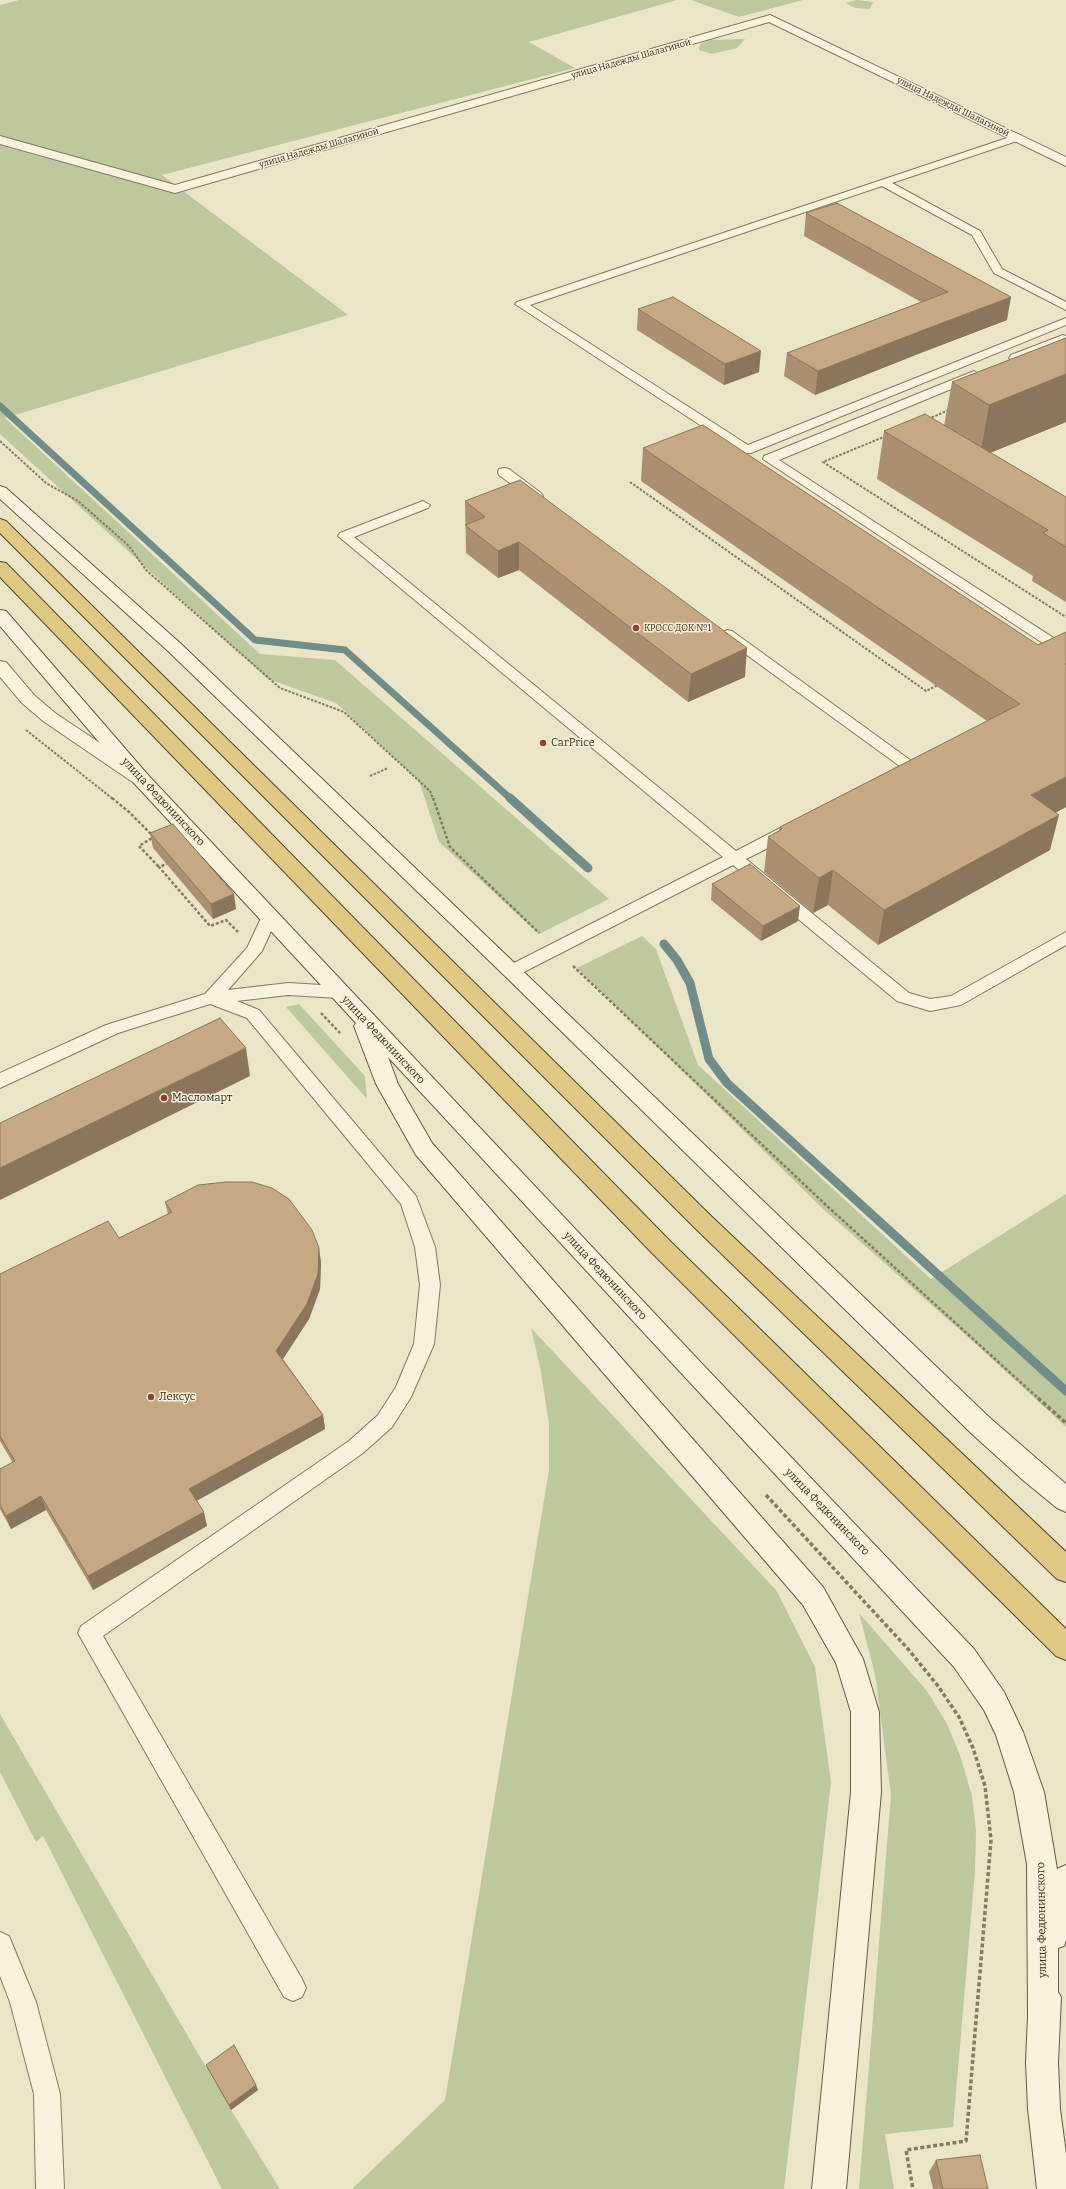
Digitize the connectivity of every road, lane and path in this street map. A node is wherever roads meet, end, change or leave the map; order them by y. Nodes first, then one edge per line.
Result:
1 (1016, 138) junction
2 (0, 140) edge
3 (1066, 162) edge
4 (882, 182) junction
5 (1066, 307) edge
6 (1066, 320) edge
7 (1064, 339) edge
8 (1004, 363) edge
9 (982, 372) edge
10 (955, 408) edge
11 (926, 420) edge
12 (889, 435) edge
13 (0, 441) edge
14 (504, 472) dead end
15 (630, 482) dead end
16 (0, 491) edge
17 (423, 505) dead end
18 (548, 505) edge
19 (0, 524) edge
20 (0, 567) edge
21 (0, 615) edge
22 (1066, 617) edge
23 (714, 625) edge
24 (1064, 649) edge
25 (0, 666) edge
26 (940, 684) edge
27 (23, 727) dead end
28 (388, 768) dead end
29 (370, 776) dead end
30 (141, 779) junction
31 (885, 782) edge
32 (802, 823) edge
33 (734, 858) junction
34 (171, 862) edge
35 (159, 867) junction
36 (270, 916) junction
37 (1066, 938) edge
38 (555, 948) junction
39 (254, 950) junction
40 (512, 971) junction
41 (288, 989) junction
42 (339, 992) junction
43 (211, 998) junction
44 (361, 1016) junction
45 (344, 1038) dead end
46 (0, 1081) edge
47 (1066, 1423) edge
48 (763, 1492) dead end
49 (1066, 1500) edge
50 (1066, 1570) edge
51 (1066, 1647) edge
52 (1066, 1880) edge
53 (0, 1945) edge
54 (293, 1988) dead end
55 (1044, 2012) junction
56 (50, 2189) edge
57 (829, 2189) edge
58 (913, 2189) edge
59 (1054, 2189) edge

1 - 2 main road, улица Надежды Шалагиной
1 - 3 main road, улица Надежды Шалагиной
1 - 4 lane
4 - 5 lane
4 - 6 lane
7 - 8 lane
9 - 24 lane
10 - 11 path
12 - 22 path
13 - 38 path
14 - 18 lane
15 - 26 path
16 - 40 main road
17 - 33 lane
19 - 50 highway
20 - 51 highway
21 - 30 main road, улица Федюнинского
23 - 31 lane
25 - 30 main road
27 - 35 path
28 - 29 path
30 - 36 main road, улица Федюнинского
32 - 33 lane
33 - 37 lane
33 - 38 lane
34 - 35 path
35 - 39 path
36 - 39 lane
36 - 42 main road, улица Федюнинского
38 - 40 lane
38 - 47 path
39 - 43 lane
40 - 49 main road
41 - 42 lane
41 - 43 lane
41 - 45 path
42 - 44 main road, улица Федюнинского
43 - 46 lane
43 - 54 lane
44 - 55 main road, улица Федюнинского
44 - 57 main road
48 - 58 path
52 - 55 main road
53 - 56 lane
55 - 59 main road

